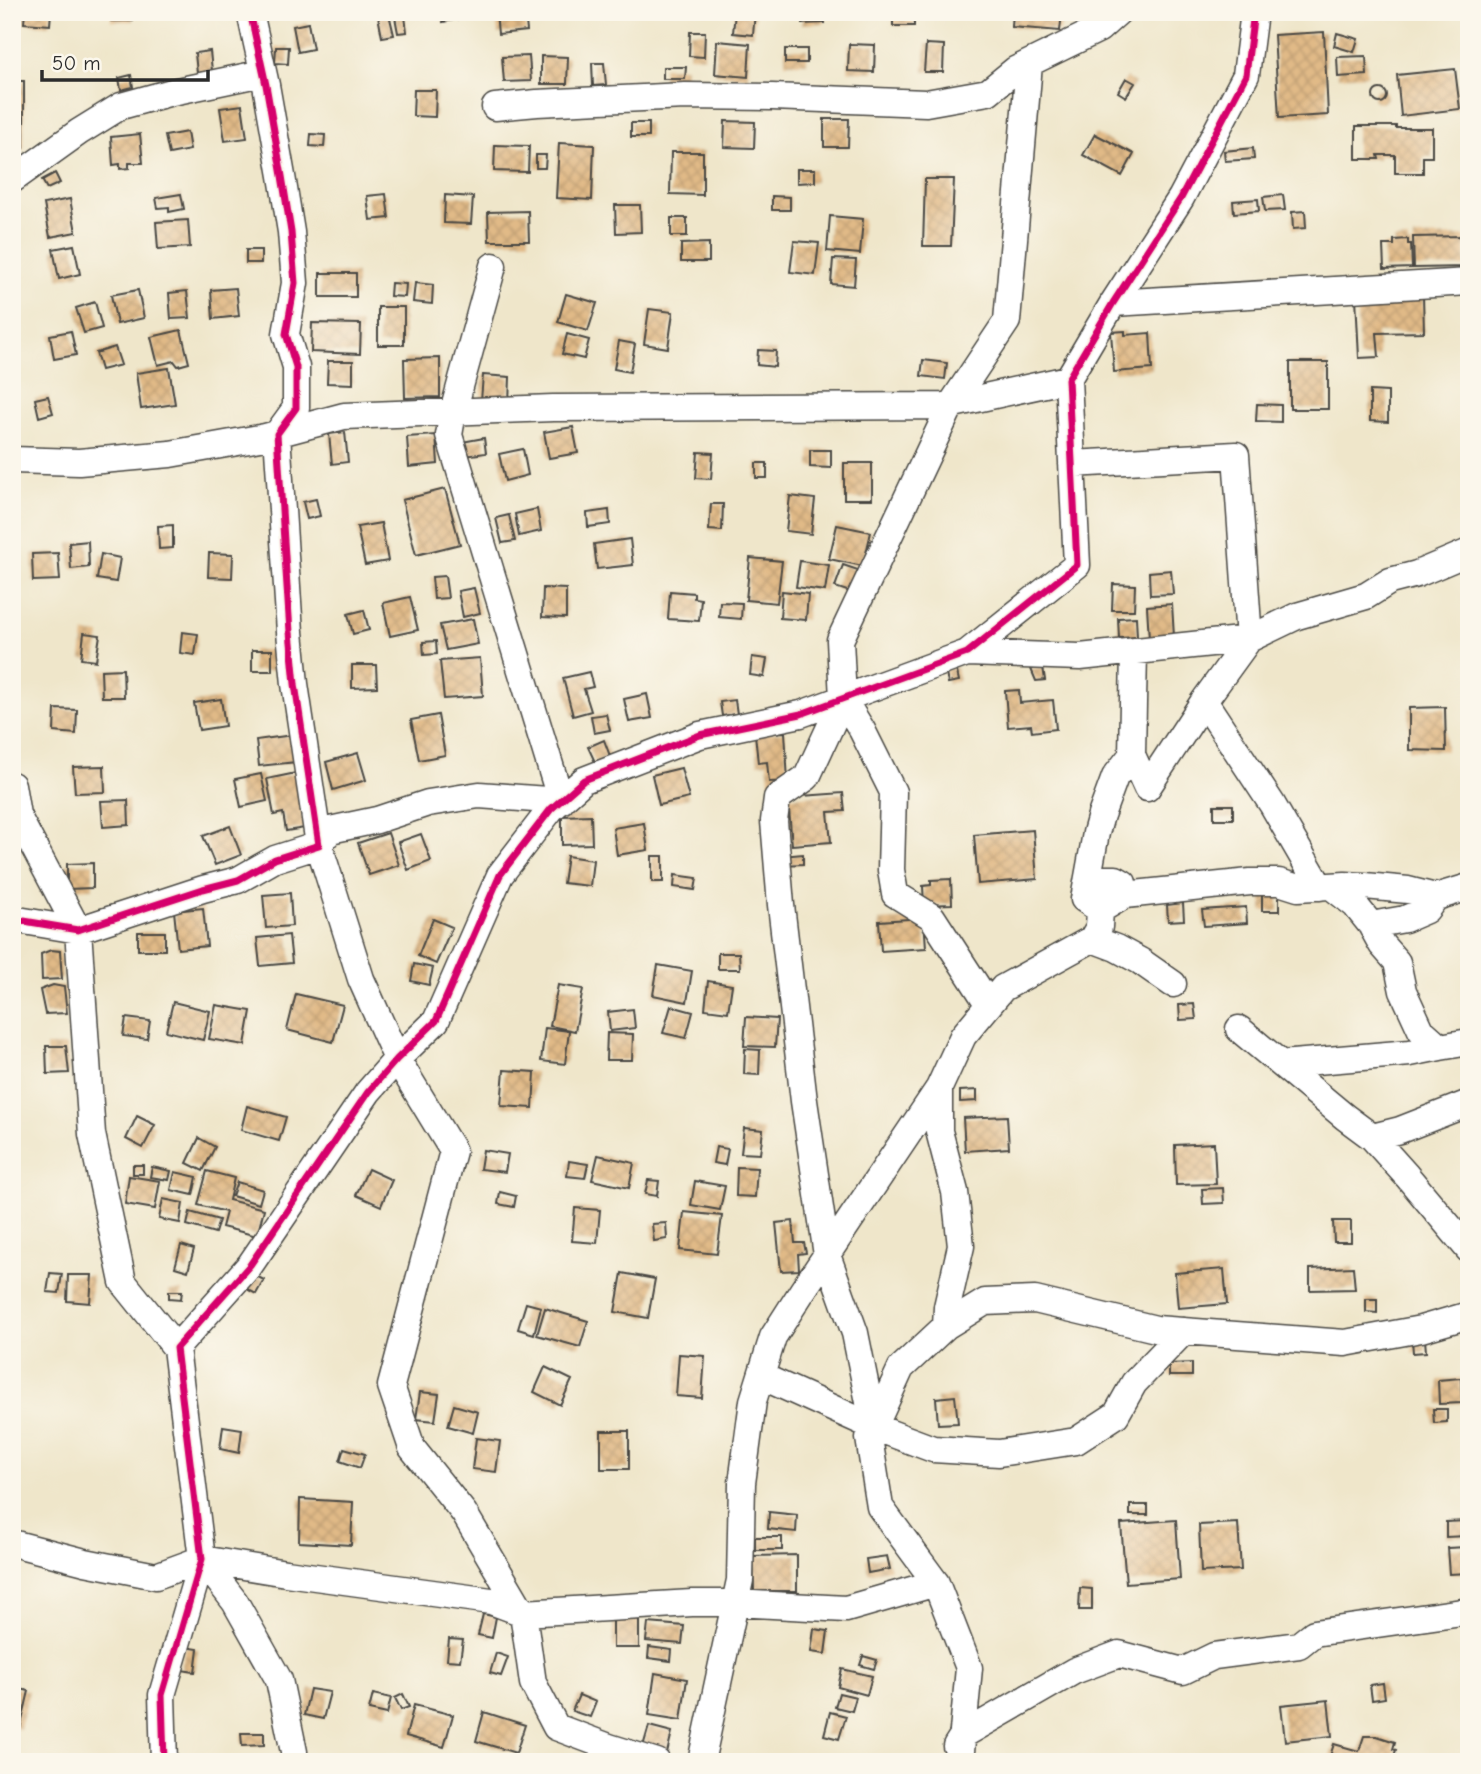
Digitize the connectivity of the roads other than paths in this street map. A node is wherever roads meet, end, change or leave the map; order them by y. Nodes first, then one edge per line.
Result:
1 (250, 12) edge
2 (1118, 12) edge
3 (1254, 12) edge
4 (1029, 64) junction
5 (263, 73) junction
6 (495, 107) dead end
7 (12, 180) edge
8 (493, 266) dead end
9 (1469, 282) edge
10 (1113, 303) junction
11 (1068, 379) junction
12 (951, 405) junction
13 (453, 412) junction
14 (277, 434) junction
15 (12, 460) edge
16 (1072, 464) junction
17 (1469, 552) edge
18 (1249, 639) junction
19 (1134, 651) junction
20 (967, 653) junction
21 (843, 699) junction
22 (1203, 701) junction
23 (1132, 755) junction
24 (12, 785) edge
25 (561, 801) junction
26 (319, 845) junction
27 (1325, 887) junction
28 (1469, 887) edge
29 (1436, 897) junction
30 (1092, 905) junction
31 (12, 919) edge
32 (1405, 919) junction
33 (1371, 925) junction
34 (78, 930) junction
35 (1092, 939) junction
36 (1392, 957) junction
37 (1173, 984) dead end
38 (989, 1004) junction
39 (1238, 1029) dead end
40 (1469, 1042) edge
41 (1440, 1047) junction
42 (397, 1059) junction
43 (1282, 1064) junction
44 (939, 1088) junction
45 (1468, 1107) edge
46 (1372, 1137) junction
47 (1469, 1250) edge
48 (827, 1255) junction
49 (1469, 1315) edge
50 (946, 1326) junction
51 (1184, 1331) junction
52 (176, 1348) junction
53 (761, 1376) junction
54 (874, 1427) junction
55 (12, 1543) edge
56 (202, 1559) junction
57 (936, 1583) junction
58 (735, 1603) junction
59 (1469, 1611) edge
60 (523, 1613) junction
61 (963, 1735) junction
62 (298, 1759) edge
63 (164, 1762) edge
64 (657, 1762) edge
65 (701, 1762) edge
66 (946, 1762) edge
67 (960, 1762) edge

1 - 5 street
2 - 4 street
3 - 10 street
4 - 6 street
4 - 12 street
5 - 7 street
5 - 14 street
8 - 13 street
9 - 10 street
10 - 11 street
11 - 12 street
11 - 16 street
12 - 13 street
12 - 21 street
13 - 14 street
13 - 25 street
14 - 15 street
14 - 26 street
16 - 18 street
16 - 20 street
17 - 18 street
18 - 19 street
18 - 22 street
19 - 20 street
19 - 23 street
20 - 21 street
21 - 25 street
21 - 38 street
21 - 48 street
22 - 23 street
22 - 27 street
23 - 30 street
24 - 34 street
25 - 26 street
25 - 42 street
26 - 34 street
26 - 42 street
27 - 29 street
27 - 30 street
27 - 33 street
28 - 29 street
29 - 32 street
30 - 35 street
31 - 34 street
32 - 33 street
32 - 36 street
33 - 36 street
34 - 52 street
35 - 37 street
35 - 38 street
36 - 41 street
38 - 44 street
39 - 43 street
40 - 41 street
41 - 43 street
42 - 52 street
42 - 60 street
43 - 46 street
44 - 48 street
44 - 50 street
45 - 46 street
46 - 47 street
48 - 53 street
48 - 54 street
49 - 51 street
50 - 51 street
50 - 54 street
51 - 54 street
52 - 56 street
53 - 54 street
53 - 58 street
54 - 57 street
55 - 56 street
56 - 60 street
56 - 62 street
56 - 63 street
57 - 58 street
57 - 61 street
58 - 60 street
58 - 65 street
59 - 61 street
60 - 64 street
61 - 66 street
61 - 67 street

